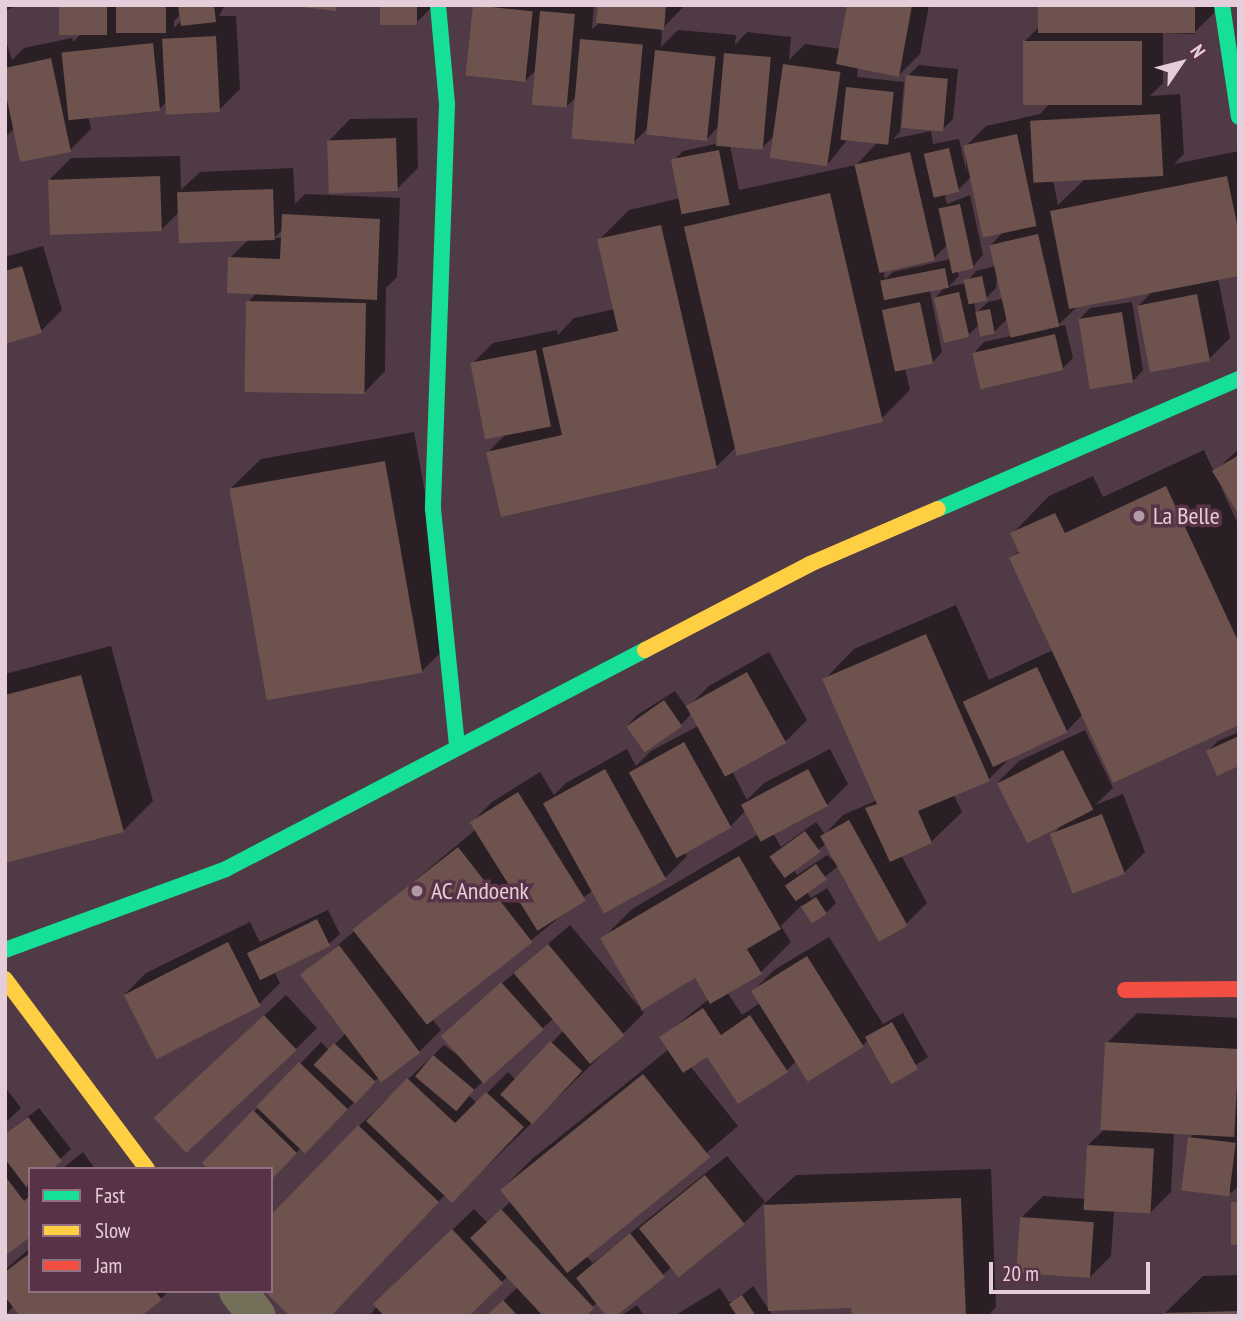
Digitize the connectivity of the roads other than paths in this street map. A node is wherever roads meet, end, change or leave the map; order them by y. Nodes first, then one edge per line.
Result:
1 (438, 5) edge
2 (1222, 5) edge
3 (1239, 117) edge
4 (1239, 379) edge
5 (457, 745) junction
6 (5, 950) edge
7 (5, 979) edge
8 (1239, 989) edge
9 (1125, 990) dead end
10 (146, 1167) edge
11 (240, 1293) edge
12 (257, 1316) edge

1 - 5 street
2 - 3 street
4 - 5 street
5 - 6 street
7 - 10 street
8 - 9 street
11 - 12 street

